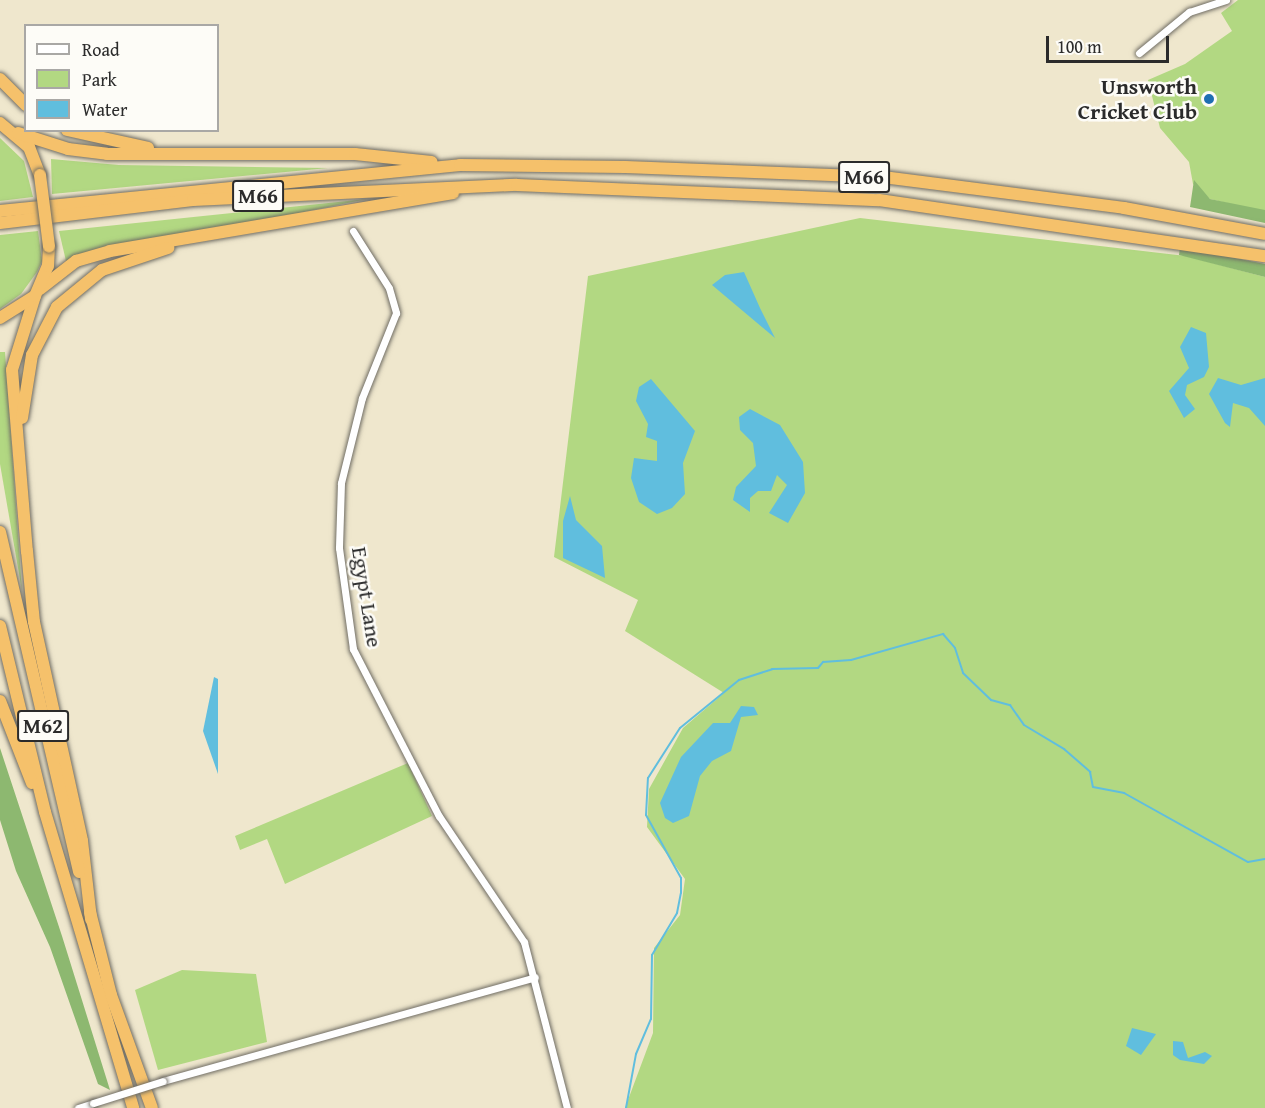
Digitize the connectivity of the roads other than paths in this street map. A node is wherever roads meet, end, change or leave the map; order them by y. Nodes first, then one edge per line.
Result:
1 (1226, 0) edge
2 (1139, 53) dead end
3 (0, 79) edge
4 (24, 103) edge
5 (0, 116) edge
6 (9, 128) edge
7 (74, 132) edge
8 (208, 154) junction
9 (460, 165) junction
10 (517, 185) junction
11 (0, 211) edge
12 (0, 224) edge
13 (239, 228) junction
14 (353, 231) dead end
15 (1265, 234) edge
16 (1265, 256) edge
17 (38, 292) junction
18 (0, 318) edge
19 (20, 472) junction
20 (0, 532) edge
21 (0, 627) edge
22 (0, 701) edge
23 (45, 812) junction
24 (91, 919) junction
25 (535, 977) junction
26 (78, 1108) edge
27 (133, 1108) edge
28 (152, 1108) edge
29 (567, 1108) edge

1 - 2 street
3 - 4 highway
5 - 6 highway
6 - 8 highway
6 - 17 highway, bridge
7 - 8 highway
8 - 9 highway, M66
9 - 11 highway, M66
9 - 15 highway, M66
10 - 12 highway, M66
10 - 13 highway
10 - 16 highway, M66
13 - 17 highway
13 - 19 highway
14 - 25 street, Egypt Lane
17 - 18 highway
17 - 19 highway
19 - 24 highway
20 - 24 highway, M62
21 - 23 highway, M62
22 - 23 highway
23 - 27 highway, M62
24 - 28 highway, M62
25 - 26 street, bridge
25 - 29 street, Egypt Lane

